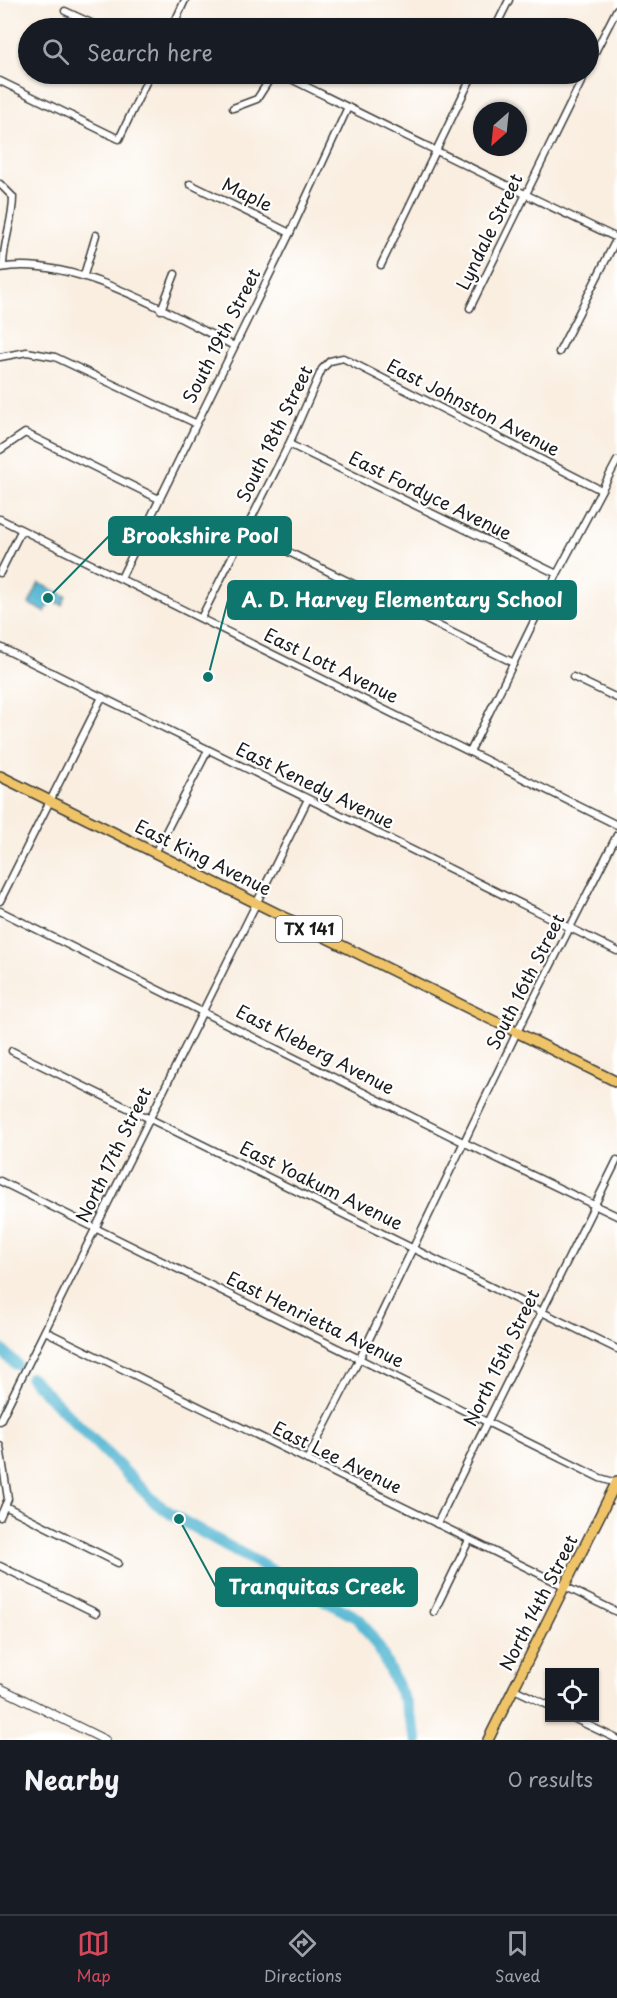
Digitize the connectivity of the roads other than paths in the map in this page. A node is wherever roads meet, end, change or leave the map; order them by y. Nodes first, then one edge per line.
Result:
1 (185, 0) edge
2 (509, 0) edge
3 (617, 9) edge
4 (65, 11) dead end
5 (80, 18) edge
6 (178, 18) edge
7 (500, 18) edge
8 (599, 44) edge
9 (0, 81) edge
10 (145, 84) edge
11 (267, 84) edge
12 (301, 84) edge
13 (468, 84) edge
14 (580, 84) edge
15 (348, 107) junction
16 (233, 108) dead end
17 (436, 149) junction
18 (0, 184) edge
19 (190, 184) dead end
20 (525, 195) junction
21 (290, 233) junction
22 (96, 235) dead end
23 (617, 238) edge
24 (381, 265) dead end
25 (1, 267) edge
26 (175, 274) dead end
27 (84, 275) junction
28 (470, 308) dead end
29 (160, 310) junction
30 (234, 346) junction
31 (559, 352) dead end
32 (0, 357) edge
33 (330, 361) joint
34 (195, 423) junction
35 (289, 444) junction
36 (0, 450) edge
37 (617, 461) edge
38 (601, 490) junction
39 (159, 499) junction
40 (0, 519) edge
41 (244, 530) junction
42 (21, 531) junction
43 (0, 573) edge
44 (557, 574) junction
45 (121, 578) junction
46 (201, 618) junction
47 (0, 647) edge
48 (514, 663) junction
49 (573, 677) dead end
50 (102, 698) junction
51 (617, 698) edge
52 (208, 750) junction
53 (470, 752) junction
54 (0, 776) edge
55 (48, 799) junction
56 (308, 799) junction
57 (617, 825) edge
58 (617, 836) edge
59 (155, 853) junction
60 (0, 901) edge
61 (256, 903) junction
62 (0, 910) edge
63 (570, 928) junction
64 (617, 951) edge
65 (202, 1010) junction
66 (517, 1032) junction
67 (12, 1051) dead end
68 (617, 1082) edge
69 (149, 1119) junction
70 (463, 1142) junction
71 (617, 1160) edge
72 (0, 1181) edge
73 (595, 1205) junction
74 (617, 1215) edge
75 (94, 1229) junction
76 (412, 1247) junction
77 (542, 1311) junction
78 (45, 1331) junction
79 (617, 1348) edge
80 (360, 1358) junction
81 (0, 1421) edge
82 (487, 1423) junction
83 (0, 1446) edge
84 (307, 1460) junction
85 (617, 1482) edge
86 (5, 1506) junction
87 (0, 1517) edge
88 (437, 1524) junction
89 (469, 1540) junction
90 (118, 1563) dead end
91 (0, 1566) edge
92 (565, 1586) junction
93 (434, 1612) dead end
94 (617, 1612) edge
95 (96, 1613) dead end
96 (0, 1688) edge
97 (514, 1689) junction
98 (545, 1704) edge
99 (581, 1722) edge
100 (617, 1739) edge
101 (105, 1740) edge
102 (488, 1740) edge

1 - 6 street
2 - 7 street
3 - 8 street
4 - 5 street
9 - 10 street
11 - 16 street
12 - 15 street
13 - 17 street
14 - 20 street, Lyndale Street
15 - 17 street
15 - 21 street, South 19th Street
17 - 20 street
17 - 24 street
18 - 25 street
19 - 21 street, Maple
20 - 23 street
20 - 28 street, Lyndale Street
21 - 30 street, South 19th Street
22 - 27 street
23 - 31 street
25 - 27 street
26 - 29 street
27 - 29 street
29 - 30 street
30 - 34 street, South 19th Street
32 - 34 street
33 - 35 street, South 18th Street
33 - 38 street, East Johnston Avenue
34 - 39 street, South 19th Street
35 - 41 street, South 18th Street
35 - 44 street, East Fordyce Avenue
36 - 39 street
37 - 38 street
38 - 44 street
39 - 45 street, South 19th Street
40 - 42 street, East Lott Avenue
41 - 46 street, South 18th Street
41 - 48 street
42 - 43 street
42 - 45 street, East Lott Avenue
44 - 48 street
45 - 46 street, East Lott Avenue
46 - 53 street, East Lott Avenue
47 - 50 street, East Kenedy Avenue
48 - 53 street
49 - 51 street
50 - 52 street, East Kenedy Avenue
50 - 55 street
52 - 56 street, East Kenedy Avenue
52 - 59 street
53 - 57 street, East Lott Avenue
54 - 55 main road, East King Avenue / TX 141
55 - 59 main road, East King Avenue / TX 141
55 - 60 street
56 - 61 street, North 17th Street
56 - 63 street, East Kenedy Avenue
58 - 63 street, South 16th Street
59 - 61 main road, East King Avenue / TX 141
61 - 65 street, North 17th Street
61 - 66 main road, East King Avenue / TX 141
62 - 65 street, East Kleberg Avenue
63 - 64 street, East Kenedy Avenue
63 - 66 street, South 16th Street
65 - 69 street, North 17th Street
65 - 70 street, East Kleberg Avenue
66 - 68 main road, East King Avenue / TX 141
66 - 70 street, South 16th Street
67 - 69 street, East Yoakum Avenue
69 - 75 street, North 17th Street
69 - 76 street, East Yoakum Avenue
70 - 73 street, East Kleberg Avenue
70 - 76 street, South 16th Street
71 - 73 street, North 15th Street
72 - 75 street, East Henrietta Avenue
73 - 74 street, East Kleberg Avenue
73 - 77 street, North 15th Street
75 - 78 street, North 17th Street
75 - 80 street, East Henrietta Avenue
76 - 77 street, East Yoakum Avenue
76 - 80 street, South 16th Street
77 - 79 street, East Yoakum Avenue
77 - 82 street, North 15th Street
78 - 81 street, North 17th Street
78 - 84 street, East Lee Avenue
80 - 82 street, East Henrietta Avenue
80 - 84 street, South 16th Street
82 - 85 street, East Henrietta Avenue
82 - 88 street, North 15th Street
83 - 86 street
84 - 88 street, East Lee Avenue
85 - 92 main road, North 14th Street
86 - 87 street
86 - 90 street
88 - 89 street, East Lee Avenue
89 - 92 street, East Lee Avenue
89 - 93 street
91 - 95 street
92 - 94 street, East Lee Avenue
92 - 97 main road, North 14th Street
96 - 101 street
97 - 98 street
97 - 102 main road, North 14th Street
99 - 100 street

